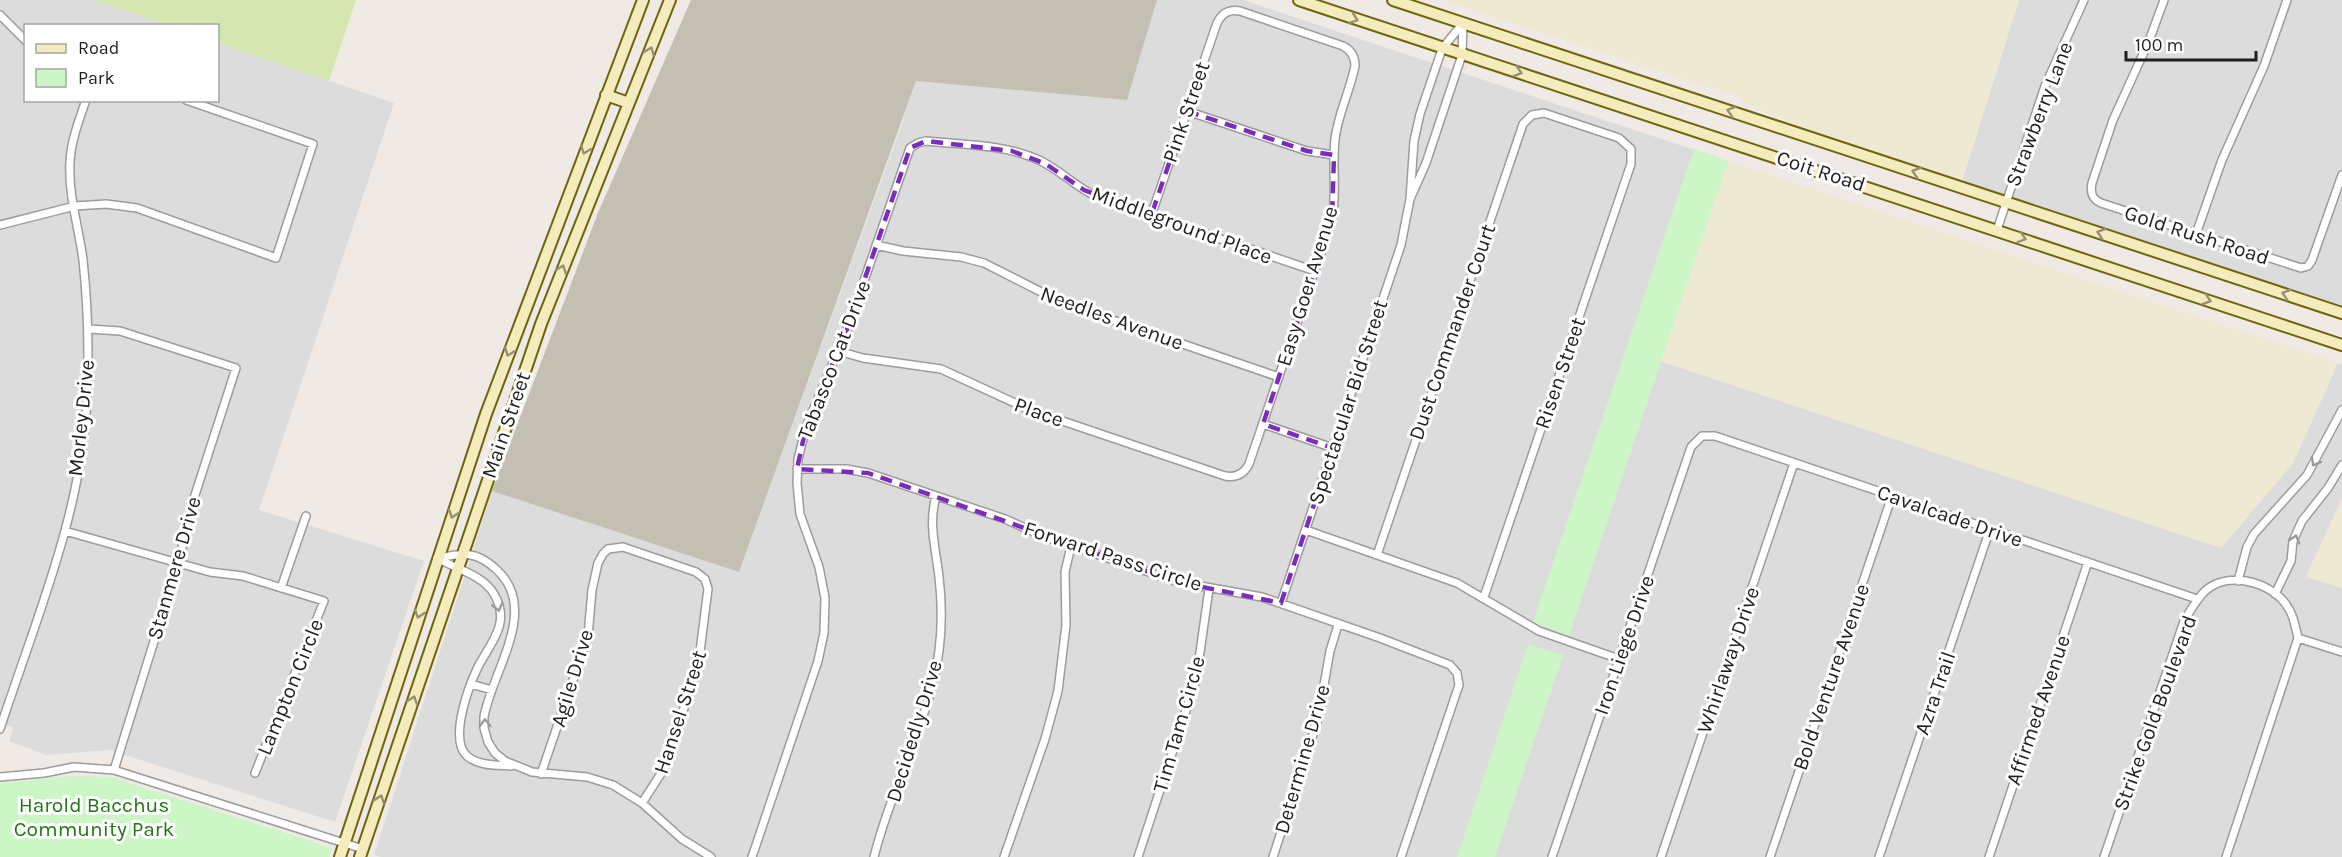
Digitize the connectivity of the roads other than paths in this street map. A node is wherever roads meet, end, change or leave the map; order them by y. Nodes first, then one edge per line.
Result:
1 (644, 0) edge
2 (670, 0) edge
3 (1299, 0) edge
4 (1392, 0) edge
5 (2084, 0) edge
6 (2164, 0) edge
7 (2287, 0) edge
8 (0, 15) edge
9 (1463, 23) junction
10 (24, 39) edge
11 (1442, 48) junction
12 (1462, 55) junction
13 (1353, 56) joint
14 (606, 95) junction
15 (85, 102) edge
16 (192, 102) edge
17 (630, 102) junction
18 (1187, 111) junction
19 (915, 144) joint
20 (1630, 149) joint
21 (1334, 155) junction
22 (2342, 175) edge
23 (1410, 199) junction
24 (2006, 202) junction
25 (75, 206) junction
26 (1151, 216) junction
27 (0, 225) edge
28 (1997, 230) junction
29 (2196, 234) junction
30 (876, 245) junction
31 (1315, 271) junction
32 (2342, 313) edge
33 (522, 317) junction
34 (541, 324) junction
35 (89, 329) junction
36 (2342, 345) edge
37 (838, 351) junction
38 (1279, 377) junction
39 (2342, 410) edge
40 (1263, 424) junction
41 (1702, 436) joint
42 (1333, 448) junction
43 (1794, 463) junction
44 (2342, 465) edge
45 (797, 469) junction
46 (1239, 475) joint
47 (936, 496) junction
48 (1892, 496) junction
49 (306, 516) dead end
50 (1990, 529) junction
51 (1306, 530) junction
52 (65, 531) junction
53 (1071, 546) junction
54 (464, 553) junction
55 (1377, 555) junction
56 (437, 558) junction
57 (2088, 562) junction
58 (178, 564) junction
59 (458, 570) junction
60 (706, 581) joint
61 (2238, 581) junction
62 (281, 588) junction
63 (1209, 589) junction
64 (2275, 594) junction
65 (1484, 597) junction
66 (2197, 599) junction
67 (1281, 603) junction
68 (1338, 625) junction
69 (2298, 638) junction
70 (2342, 652) edge
71 (1619, 658) junction
72 (471, 684) junction
73 (492, 690) junction
74 (0, 729) edge
75 (516, 767) junction
76 (114, 770) junction
77 (255, 773) dead end
78 (542, 774) junction
79 (0, 777) edge
80 (642, 803) junction
81 (345, 843) junction
82 (361, 853) edge
83 (340, 857) edge
84 (711, 857) edge
85 (752, 857) edge
86 (874, 857) edge
87 (1004, 857) edge
88 (1137, 857) edge
89 (1273, 857) edge
90 (1401, 857) edge
91 (1552, 857) edge
92 (1661, 857) edge
93 (1770, 857) edge
94 (1880, 857) edge
95 (1989, 857) edge
96 (2104, 857) edge
97 (2226, 857) edge

1 - 14 main road, Main Street
17 -> 2 main road, Main Street
3 -> 11 main road, Coit Road
4 - 9 main road, Coit Road
5 - 24 street, Strawberry Lane
6 - 29 street, Gold Rush Road
7 - 29 street
8 - 10 street
9 - 11 street, Spectacular Bid Street
9 - 12 street, Spectacular Bid Street
24 -> 9 main road, Coit Road
11 - 12 main road, Coit Road
11 - 23 street, Spectacular Bid Street
12 - 23 street, Spectacular Bid Street
12 -> 28 main road, Coit Road
13 - 18 street, Pink Street
13 - 21 street, Easy Goer Avenue
14 - 17 main road
14 -> 33 main road, Main Street
15 - 25 street, Morley Drive
16 - 25 street
34 -> 17 main road, Main Street
18 - 21 street
18 - 26 street, Pink Street
19 - 26 street, Middleground Place
19 - 30 street, Tabasco Cat Drive
20 - 55 street, Dust Commander Court
20 - 65 street, Risen Street
21 - 31 street, Easy Goer Avenue
22 - 29 street, Gold Rush Road
23 - 42 street, Spectacular Bid Street
24 - 28 street, Strawberry Lane
32 -> 24 main road, Coit Road
25 - 27 street
25 - 35 street, Morley Drive
26 - 31 street, Middleground Place
28 -> 36 main road, Coit Road
30 - 37 street, Tabasco Cat Drive
30 - 38 street, Needles Avenue
31 - 38 street, Easy Goer Avenue
33 - 34 main road
33 -> 56 main road, Main Street
34 - 54 main road, Main Street
35 - 52 street, Morley Drive
35 - 58 street, Stanmere Drive
37 - 45 street, Tabasco Cat Drive
37 - 46 street, Place
38 - 40 street, Easy Goer Avenue
39 -> 61 street
40 - 42 street
40 - 46 street, Easy Goer Avenue
41 - 43 street, Cavalcade Drive
41 - 71 street, Iron Liege Drive
42 - 51 street, Spectacular Bid Street
43 - 48 street, Cavalcade Drive
43 - 92 street, Whirlaway Drive
64 -> 44 street
45 - 47 street, Forward Pass Circle
45 - 85 street, Tabasco Cat Drive
47 - 53 street, Forward Pass Circle
47 - 86 street, Decidedly Drive
48 - 50 street, Cavalcade Drive
48 - 93 street, Bold Venture Avenue
49 - 62 street
50 - 57 street, Cavalcade Drive
50 - 94 street, Azra Trail
51 - 55 street
51 - 67 street, Spectacular Bid Street
52 - 58 street
52 - 74 street, Morley Drive
53 - 63 street, Forward Pass Circle
53 - 87 street
54 - 56 street
54 - 59 main road, Main Street
54 - 73 street
55 - 65 street
56 - 59 street
56 -> 81 main road, Main Street
57 - 66 street, Cavalcade Drive
57 - 95 street, Affirmed Avenue
58 - 62 street
58 - 76 street, Stanmere Drive
59 -> 72 street
82 -> 59 main road, Main Street
60 - 78 street, Agile Drive
60 - 80 street, Hansel Street
61 - 64 street, Strike Gold Boulevard
61 - 66 street, Strike Gold Boulevard
62 - 77 street, Lampton Circle
63 - 67 street, Forward Pass Circle
63 - 88 street, Tim Tam Circle
64 - 69 street
65 - 71 street
66 - 96 street, Strike Gold Boulevard
67 - 68 street, Forward Pass Circle
68 - 89 street, Determine Drive
68 - 90 street, Forward Pass Circle
69 - 70 street
69 - 97 street
71 - 91 street, Iron Liege Drive
72 - 73 street
72 - 75 street
75 -> 73 street
75 - 78 street
76 - 79 street
76 - 81 street
78 - 80 street
80 - 84 street
81 - 82 street
81 - 83 main road, Main Street

